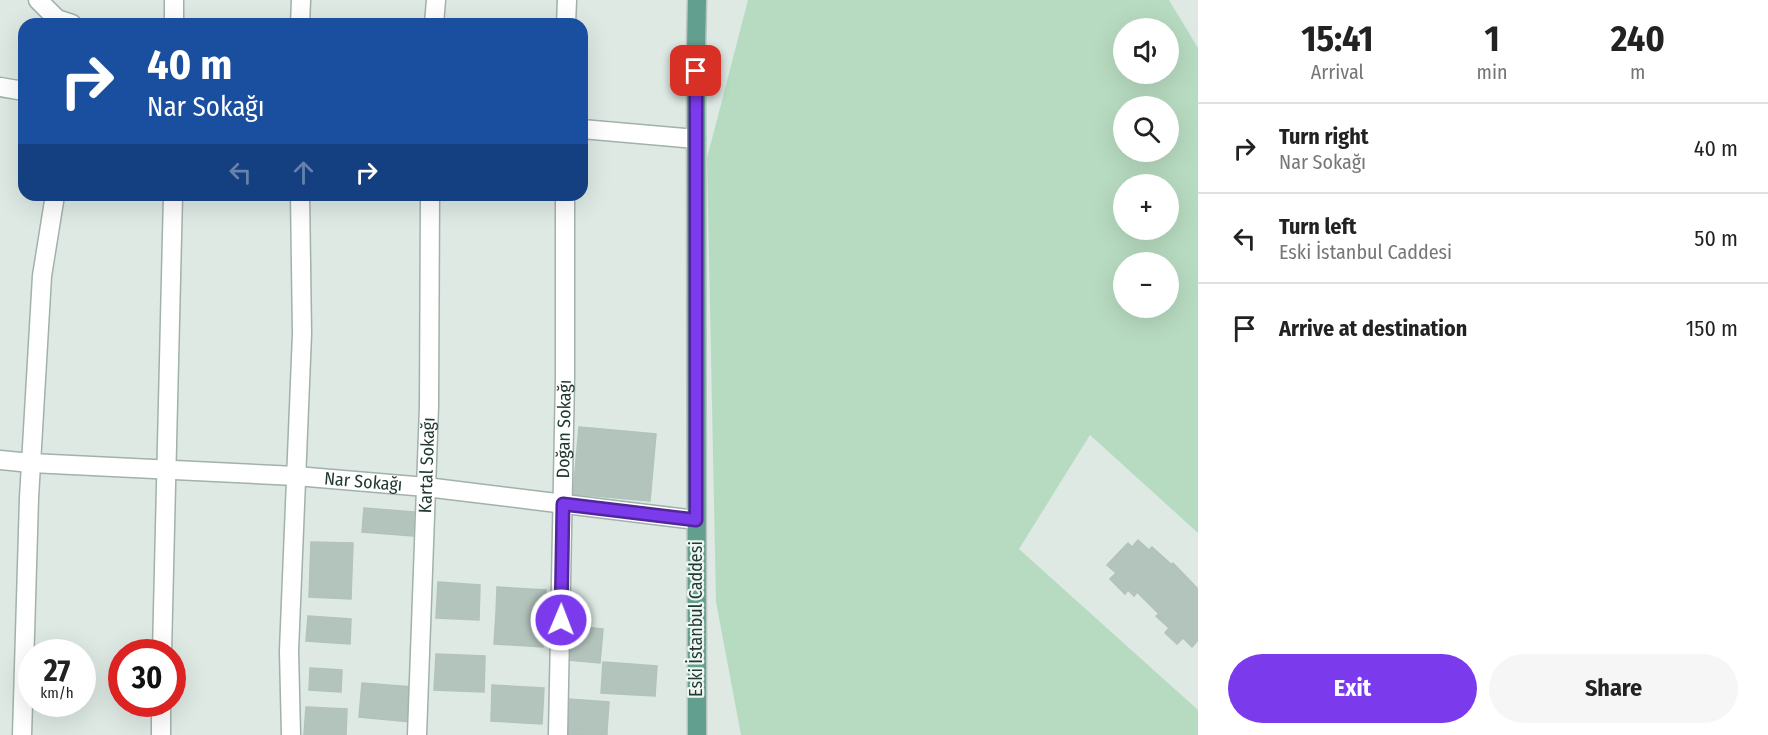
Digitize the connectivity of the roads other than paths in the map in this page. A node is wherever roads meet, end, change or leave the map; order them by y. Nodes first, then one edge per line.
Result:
1 (38, 0) edge
2 (174, 0) edge
3 (301, 0) edge
4 (436, 0) edge
5 (567, 0) edge
6 (697, 0) edge
7 (56, 18) edge
8 (174, 18) edge
9 (300, 18) edge
10 (434, 18) edge
11 (566, 18) edge
12 (0, 87) edge
13 (18, 90) edge
14 (588, 130) edge
15 (696, 139) junction
16 (54, 201) edge
17 (173, 201) edge
18 (300, 201) edge
19 (430, 201) edge
20 (565, 201) edge
21 (0, 459) edge
22 (31, 463) junction
23 (166, 469) junction
24 (296, 476) junction
25 (426, 487) junction
26 (563, 504) junction
27 (696, 520) junction
28 (162, 639) edge
29 (161, 717) edge
30 (22, 735) edge
31 (161, 735) edge
32 (291, 735) edge
33 (417, 735) edge
34 (558, 735) edge
35 (697, 735) edge

1 - 7 street
2 - 8 street
3 - 9 street
4 - 10 street
5 - 11 street
6 - 15 main road, Eski İstanbul Caddesi
12 - 13 street
14 - 15 street
15 - 27 main road, Eski İstanbul Caddesi
16 - 22 street
17 - 23 street
18 - 24 street
19 - 25 street, Kartal Sokağı
20 - 26 street, Doğan Sokağı
21 - 22 street, Nar Sokağı
22 - 23 street, Nar Sokağı
22 - 30 street
23 - 24 street, Nar Sokağı
23 - 28 street
24 - 25 street, Nar Sokağı
24 - 32 street
25 - 26 street, Nar Sokağı
25 - 33 street, Kartal Sokağı
26 - 27 street, Nar Sokağı
26 - 34 street, Doğan Sokağı
27 - 35 main road, Eski İstanbul Caddesi
29 - 31 street

